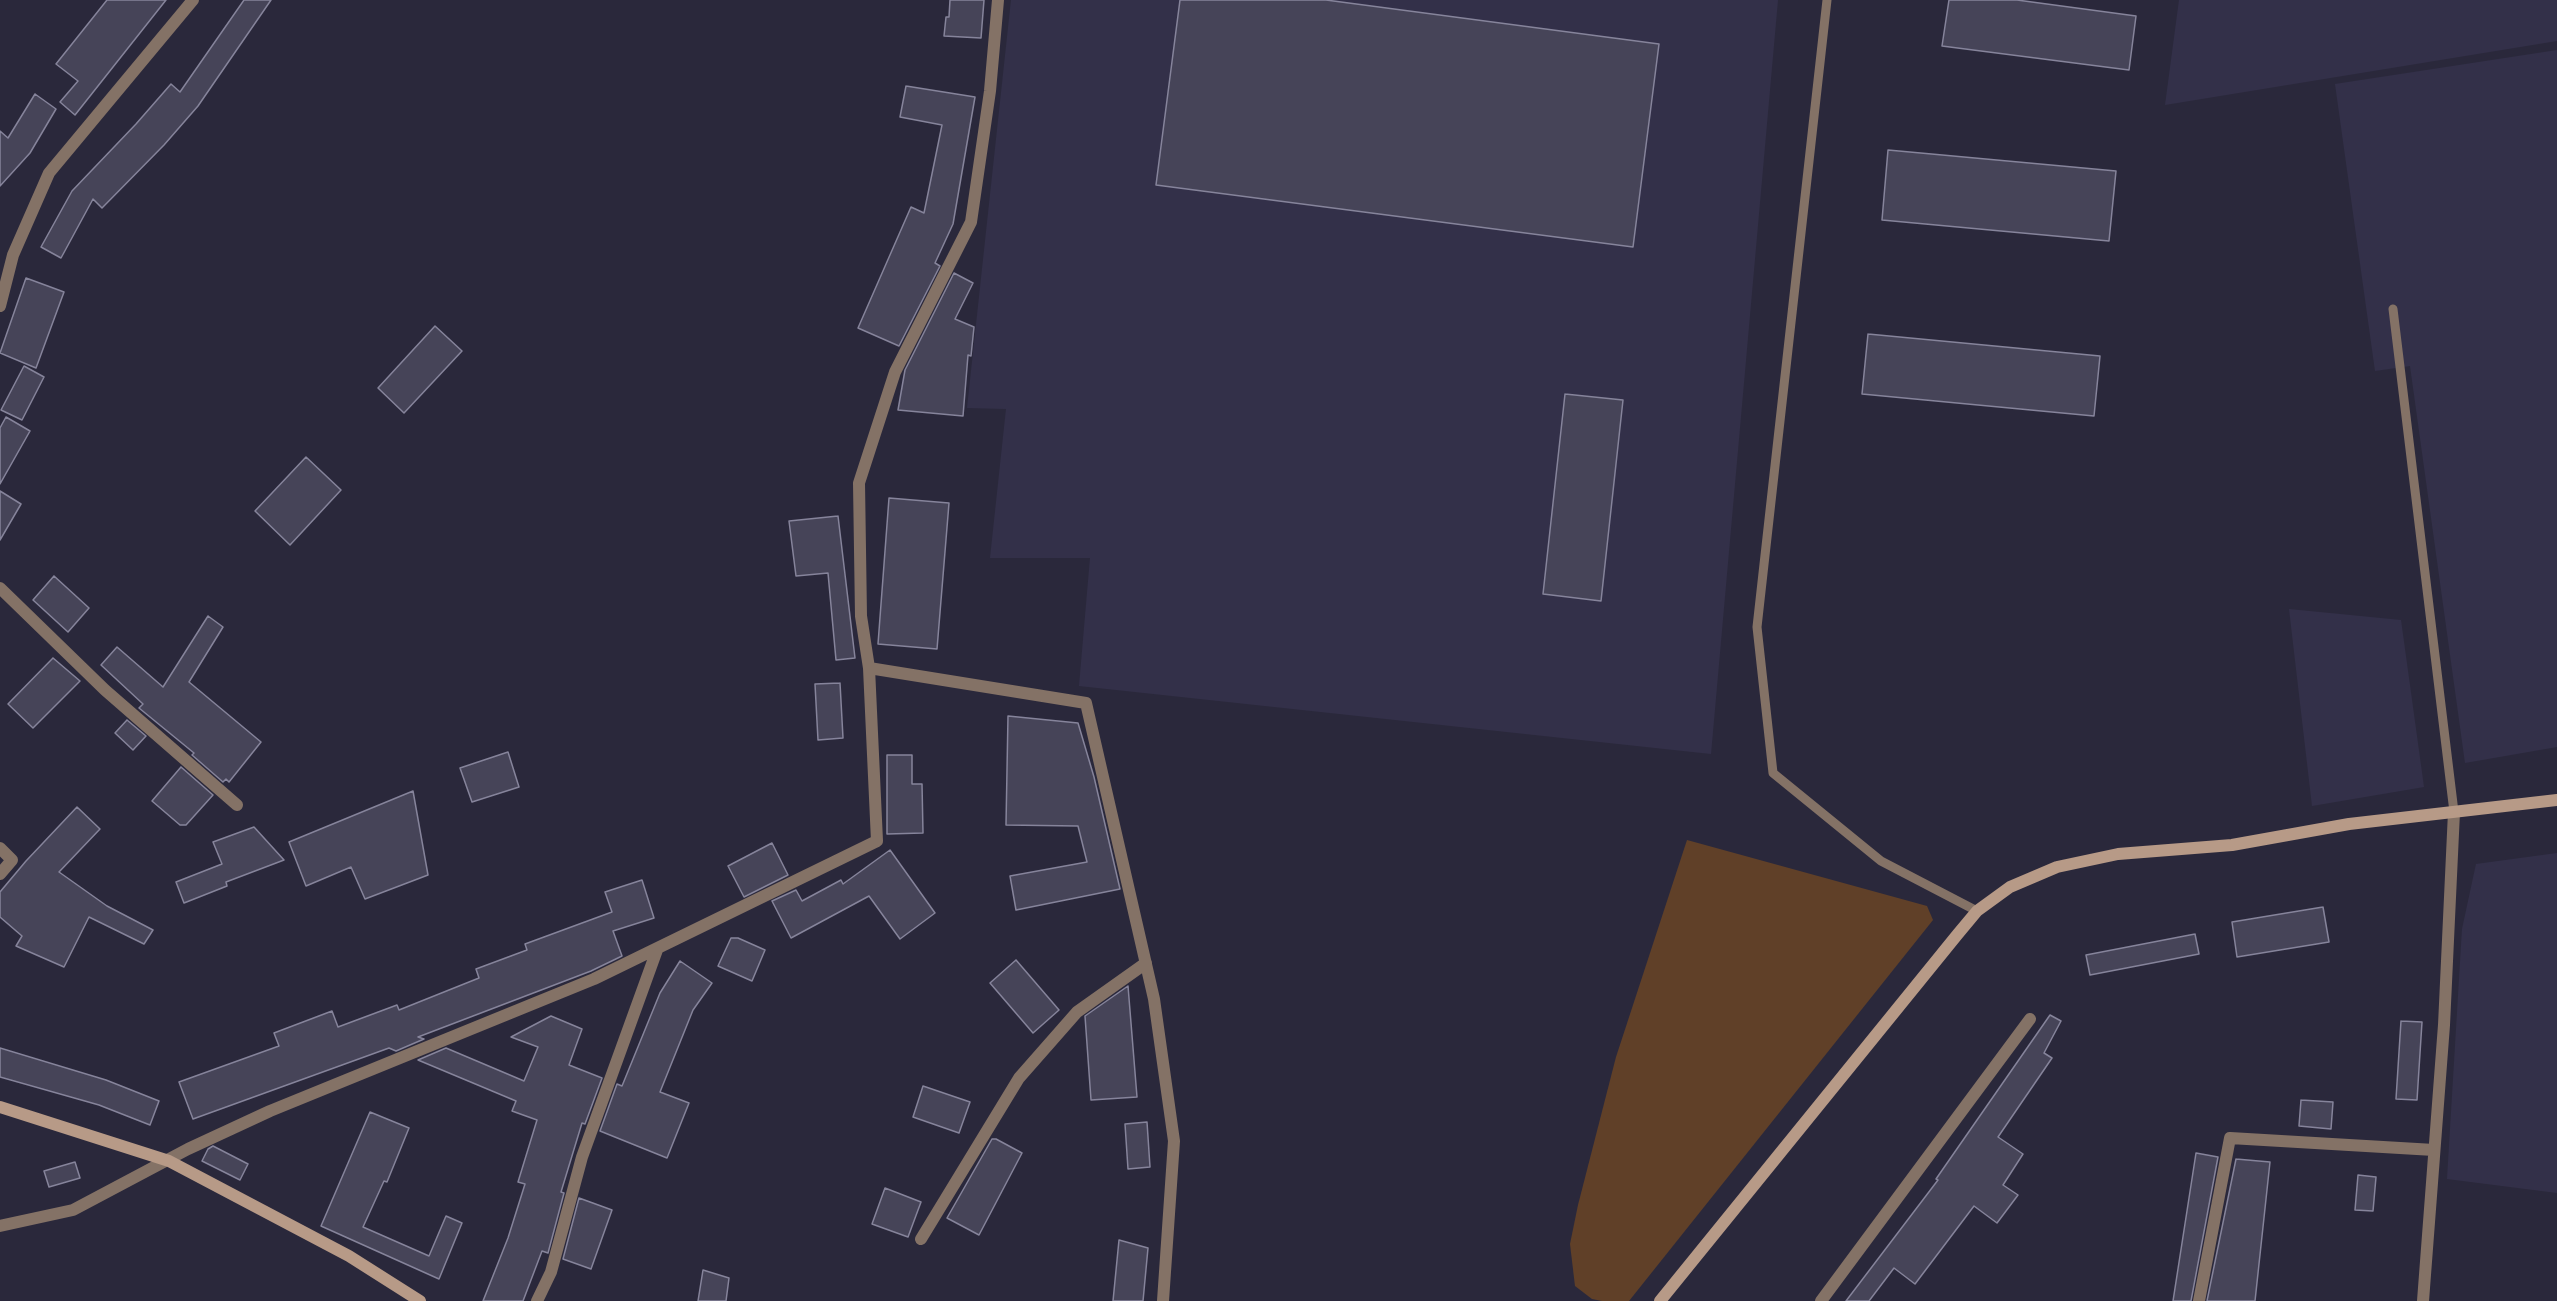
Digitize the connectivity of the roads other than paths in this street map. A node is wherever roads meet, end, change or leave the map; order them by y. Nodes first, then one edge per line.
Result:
1 (193, 0) edge
2 (998, 0) edge
3 (1827, 0) edge
4 (0, 306) edge
5 (2392, 309) dead end
6 (0, 588) edge
7 (870, 668) junction
8 (2557, 801) edge
9 (237, 805) dead end
10 (2454, 812) junction
11 (0, 848) edge
12 (0, 874) edge
13 (1977, 911) junction
14 (657, 950) junction
15 (1146, 963) junction
16 (2030, 1018) dead end
17 (0, 1107) edge
18 (2434, 1150) junction
19 (169, 1161) junction
20 (0, 1226) edge
21 (921, 1239) dead end
22 (420, 1301) edge
23 (537, 1301) edge
24 (1163, 1301) edge
25 (1660, 1301) edge
26 (1821, 1301) edge
27 (2199, 1301) edge
28 (2422, 1301) edge

1 - 4 street
2 - 7 street
3 - 13 lane
5 - 10 lane
6 - 9 street
7 - 14 street
7 - 15 street
8 - 10 main road
10 - 13 main road
10 - 18 street
11 - 12 street
13 - 25 main road
14 - 19 street
14 - 23 street
15 - 21 street
15 - 24 street
16 - 26 street
17 - 19 main road
18 - 27 street
18 - 28 street
19 - 20 street
19 - 22 main road

